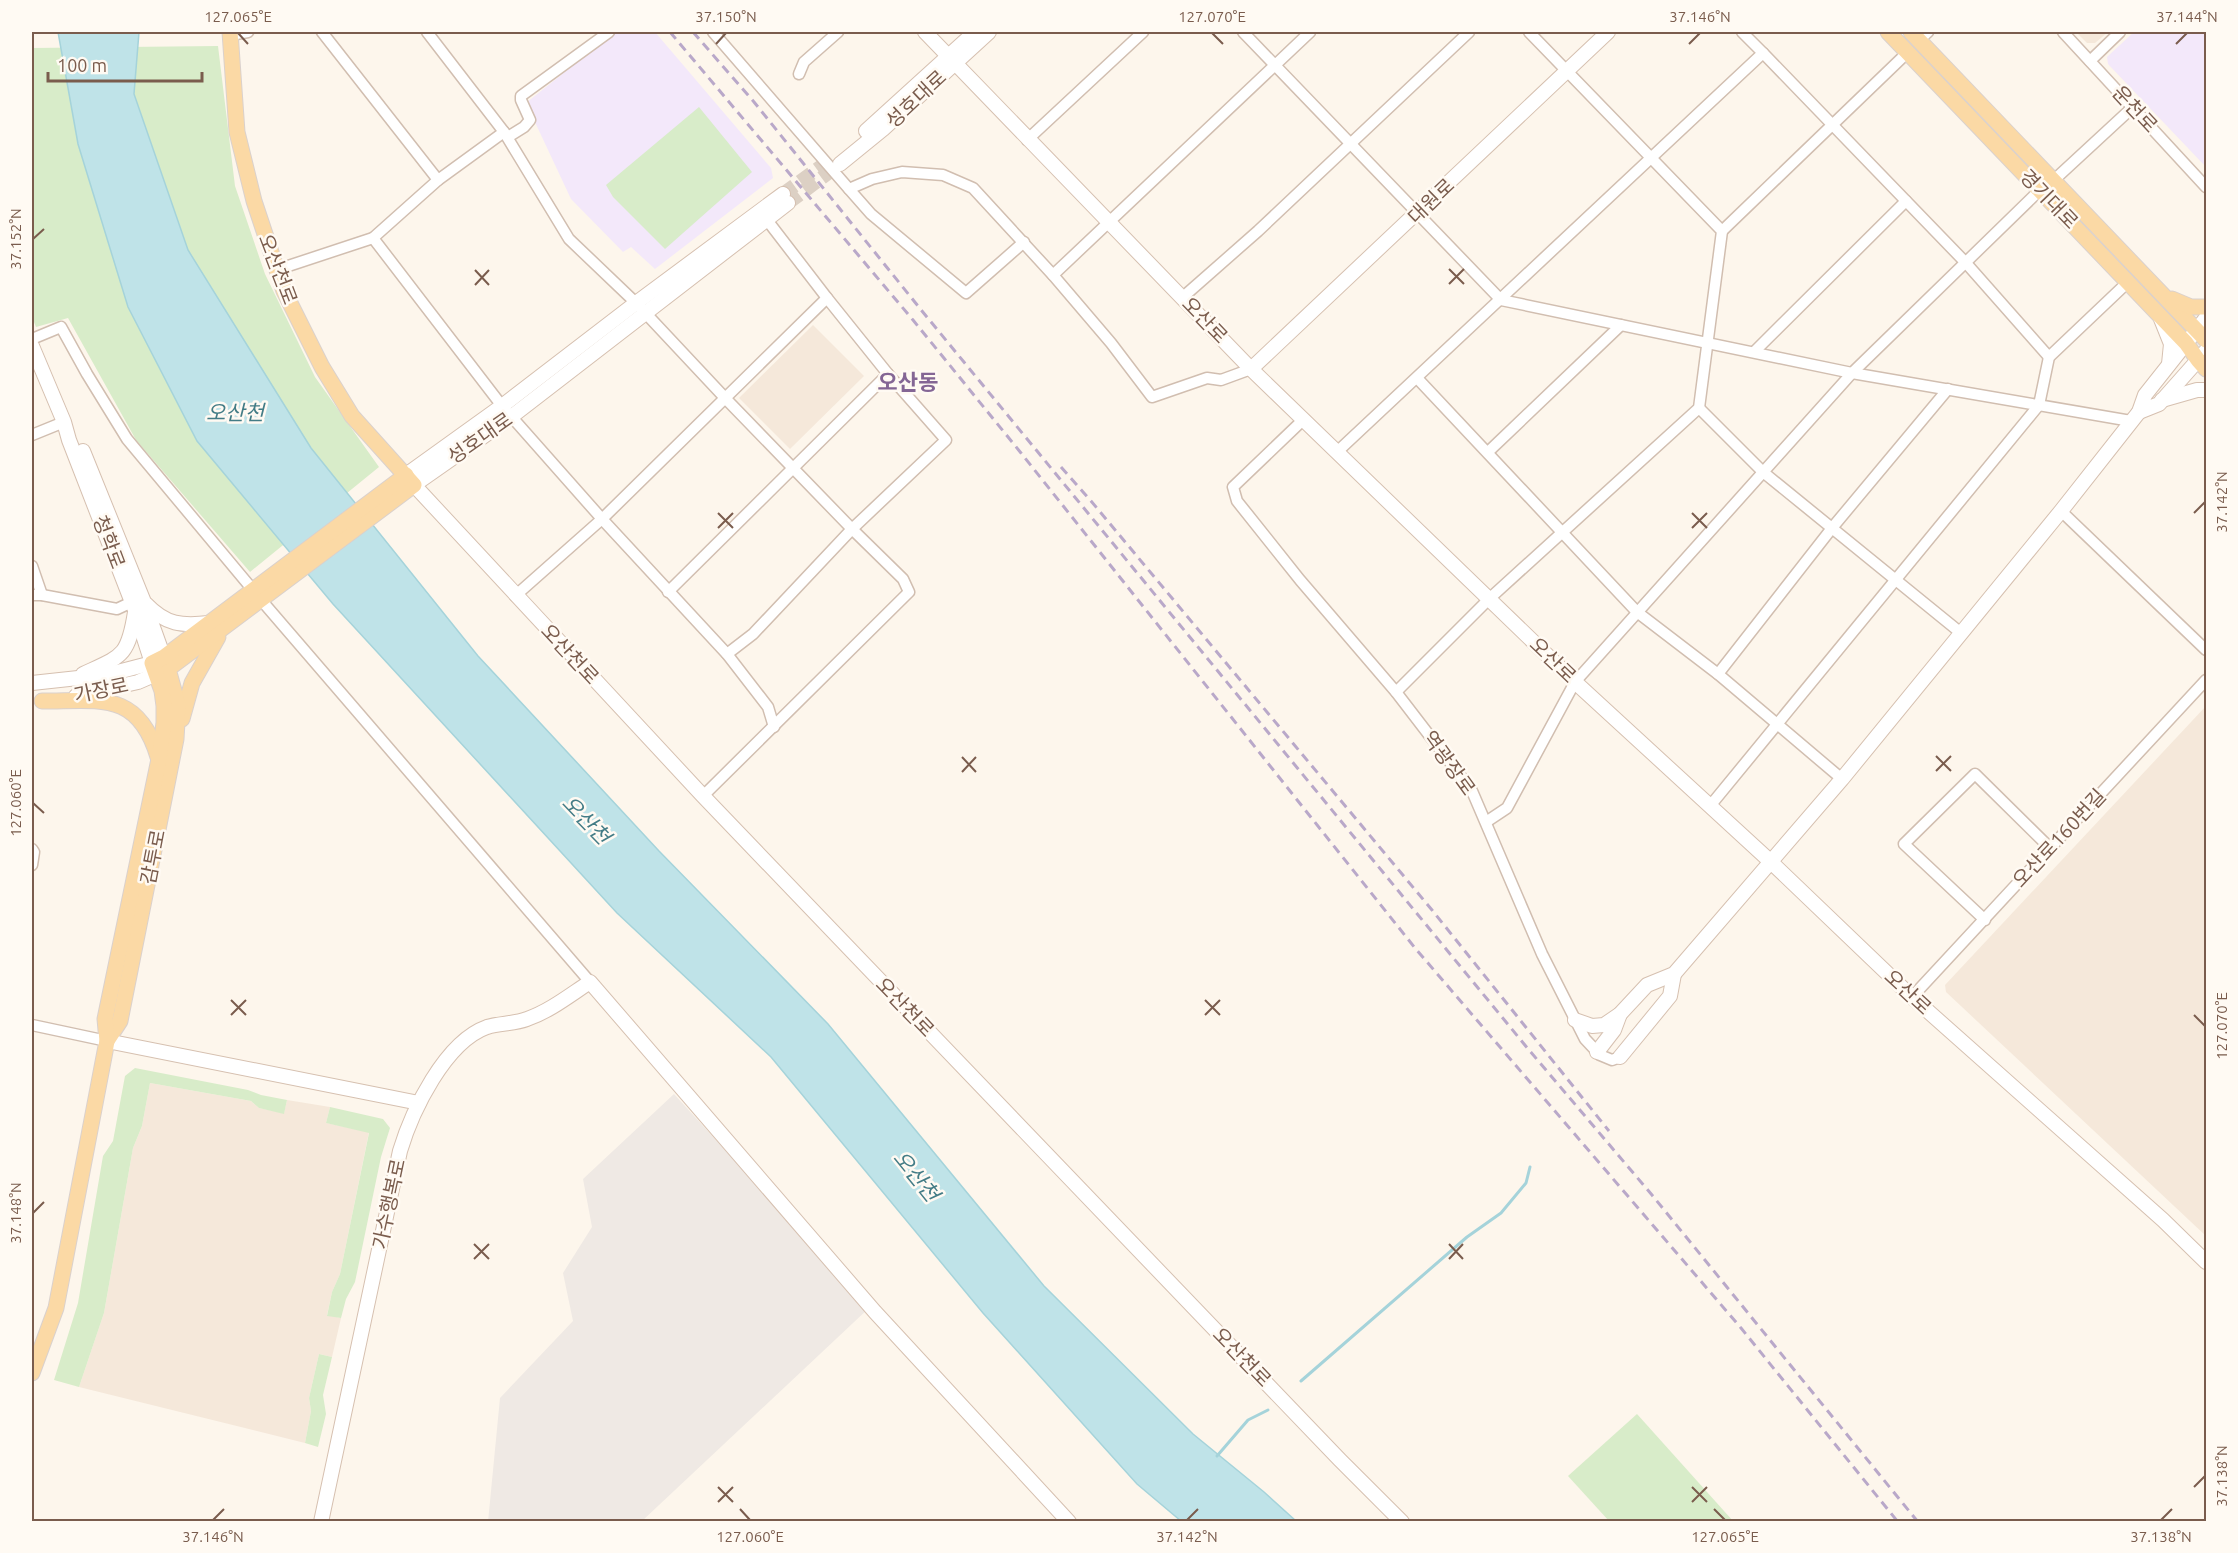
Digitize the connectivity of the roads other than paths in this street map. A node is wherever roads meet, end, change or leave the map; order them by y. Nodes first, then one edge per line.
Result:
1 (248, 32) edge
2 (322, 32) edge
3 (427, 32) edge
4 (609, 32) edge
5 (713, 32) edge
6 (838, 32) edge
7 (925, 32) edge
8 (975, 32) edge
9 (989, 32) edge
10 (1143, 32) edge
11 (1243, 32) edge
12 (1310, 32) edge
13 (1469, 32) edge
14 (1529, 32) edge
15 (1608, 32) edge
16 (1742, 32) edge
17 (1888, 32) edge
18 (2063, 32) edge
19 (2120, 32) edge
20 (230, 33) edge
21 (1919, 34) edge
22 (1908, 52) junction
23 (1763, 53) junction
24 (952, 59) junction
25 (2090, 61) junction
26 (1275, 65) junction
27 (1567, 70) junction
28 (799, 74) dead end
29 (2133, 107) junction
30 (1832, 125) junction
31 (506, 135) junction
32 (1027, 140) junction
33 (1350, 144) junction
34 (1651, 158) junction
35 (837, 160) tunnel mouth
36 (438, 180) junction
37 (2054, 180) junction
38 (2206, 187) edge
39 (849, 189) junction
40 (2040, 190) junction
41 (1906, 201) junction
42 (1417, 214) junction
43 (767, 220) junction
44 (1110, 221) junction
45 (1722, 231) junction
46 (372, 238) junction
47 (1024, 242) junction
48 (1966, 263) junction
49 (276, 270) junction
50 (1053, 275) junction
51 (2128, 282) junction
52 (1183, 297) junction
53 (2167, 297) junction
54 (827, 298) junction
55 (1502, 300) junction
56 (2206, 307) edge
57 (641, 308) junction
58 (2159, 315) junction
59 (1621, 325) junction
60 (2203, 329) edge
61 (32, 339) edge
62 (1708, 343) junction
63 (2186, 343) junction
64 (32, 346) edge
65 (1754, 352) junction
66 (2049, 357) junction
67 (2204, 360) edge
68 (2169, 365) junction
69 (1251, 369) junction
70 (1852, 373) junction
71 (888, 374) junction
72 (1417, 378) junction
73 (1948, 389) junction
74 (2206, 390) edge
75 (726, 399) junction
76 (2162, 400) junction
77 (2039, 405) junction
78 (1700, 408) junction
79 (506, 411) junction
80 (2135, 416) junction
81 (1304, 419) junction
82 (64, 422) junction
83 (32, 435) edge
84 (1338, 451) junction
85 (1488, 452) junction
86 (793, 469) junction
87 (1763, 472) junction
88 (405, 484) junction
89 (2061, 511) junction
90 (602, 519) junction
91 (1832, 528) junction
92 (852, 529) junction
93 (1563, 531) junction
94 (32, 566) edge
95 (1895, 580) junction
96 (262, 592) junction
97 (668, 592) junction
98 (37, 595) edge
99 (515, 596) junction
100 (1489, 599) junction
101 (137, 605) junction
102 (1637, 612) junction
103 (215, 628) junction
104 (1961, 633) junction
105 (2206, 650) edge
106 (727, 654) junction
107 (160, 666) junction
108 (1718, 674) junction
109 (2206, 680) edge
110 (57, 681) junction
111 (1575, 682) junction
112 (32, 683) edge
113 (1396, 692) junction
114 (37, 702) edge
115 (1778, 725) junction
116 (774, 727) junction
117 (176, 739) junction
118 (159, 759) junction
119 (1842, 779) junction
120 (703, 796) junction
121 (1710, 806) junction
122 (1486, 822) junction
123 (2050, 848) junction
124 (32, 849) edge
125 (1771, 862) junction
126 (32, 865) edge
127 (1985, 920) junction
128 (1674, 974) junction
129 (590, 982) junction
130 (1912, 998) junction
131 (1620, 1014) junction
132 (1575, 1020) junction
133 (32, 1025) edge
134 (107, 1041) junction
135 (1597, 1052) junction
136 (1620, 1057) joint
137 (419, 1104) junction
138 (2206, 1262) edge
139 (32, 1373) edge
140 (1064, 1520) edge
141 (321, 1521) edge
142 (1402, 1521) edge

1 - 20 street
2 - 36 street
3 - 31 street
4 - 31 street
5 - 39 street
6 - 28 street
7 - 24 street, 오산로
8 - 24 street, 성호대로
9 - 24 street, 성호대로
10 - 32 street
11 - 26 street
12 - 26 street
13 - 33 street
14 - 27 street
15 - 27 street, 대원로
16 - 23 street
17 - 22 main road, 경기대로
18 - 25 street, 운천로
19 - 25 street
20 - 49 main road, 오산천로
21 - 37 main road, 경기대로
22 - 30 street
22 - 40 main road, 경기대로
23 - 30 street
23 - 34 street
24 - 32 street, 오산로
24 - 35 street, 성호대로
25 - 29 street, 운천로
26 - 33 street
26 - 44 street
27 - 34 street
27 - 42 street, 대원로
29 - 37 street
29 - 38 street, 운천로
30 - 41 street
30 - 45 street
31 - 36 street
31 - 57 street
32 - 44 street, 오산로
33 - 42 street
33 - 52 street
34 - 45 street
34 - 55 street
36 - 46 street
37 - 53 main road, 경기대로
39 - 47 street
39 - 47 street
40 - 48 street
40 - 51 main road, 경기대로
41 - 48 street
41 - 65 street
42 - 55 street
42 - 69 street, 대원로
43 - 54 street
43 - 57 street, 성호대로
43 - 57 street, 성호대로
44 - 50 street
44 - 52 street, 오산로
45 - 62 street
46 - 49 street
46 - 79 street
47 - 50 street
48 - 66 street
48 - 70 street
49 - 88 main road, 오산천로
50 - 69 street
51 - 58 main road, 경기대로
51 - 66 street
52 - 69 street, 오산로
53 - 56 main road
53 - 60 main road, 경기대로
54 - 71 street
54 - 75 street
55 - 59 street
55 - 72 street
57 - 75 street
57 - 79 street, 성호대로
58 - 63 main road, 경기대로
58 - 68 street
59 - 62 street
59 - 85 street
60 - 63 street
61 - 96 street
62 - 65 street
62 - 78 street
63 - 67 main road, 경기대로
63 - 68 street
64 - 82 street, 청학로
65 - 70 street
66 - 77 street
67 - 76 street
68 - 80 street
69 - 81 street, 오산로
70 - 73 street
70 - 87 street
71 - 86 street
71 - 92 street
72 - 84 street
72 - 85 street
73 - 77 street
73 - 91 street
74 - 76 street
75 - 86 street
75 - 90 street
76 - 80 street
77 - 80 street
77 - 95 street
78 - 87 street
78 - 93 street
79 - 88 street, 성호대로
79 - 90 street
80 - 89 street
81 - 84 street, 오산로
81 - 113 street, 역광장로
82 - 83 street
82 - 101 street, 청학로
84 - 100 street, 오산로
85 - 93 street
86 - 92 street
86 - 97 street
87 - 91 street
87 - 102 street
88 - 96 main road, 성호대로
88 - 99 street, 오산천로
89 - 104 street
89 - 105 street
90 - 97 street
90 - 99 street
91 - 95 street
91 - 108 street
92 - 106 street
92 - 116 street
93 - 100 street
93 - 102 street
94 - 98 street
95 - 104 street
95 - 115 street
96 - 103 main road, 성호대로
96 - 129 street
97 - 106 street
98 - 101 street
99 - 120 street, 오산천로
100 - 111 street, 오산로
100 - 113 street
101 - 103 street
101 - 107 street, 청학로
101 - 110 street
102 - 108 street
102 - 111 street
103 - 107 main road, 성호대로
103 - 117 main road
104 - 119 street
106 - 116 street
107 - 110 street, 가장로
107 - 114 street, 가장로
107 - 117 main road, 감투로
107 - 118 main road, 감투로
108 - 115 street
109 - 123 street, 오산로160번길
110 - 112 street, 가장로
111 - 121 street, 오산로
111 - 122 street
113 - 122 street, 역광장로
114 - 118 main road
115 - 119 street
115 - 121 street
116 - 120 street
117 - 134 main road, 감투로
118 - 134 main road, 감투로
119 - 125 street
120 - 142 street, 오산천로
121 - 125 street, 오산로
122 - 132 street, 역광장로
123 - 127 street, 오산로160번길
123 - 127 street
124 - 126 street
125 - 128 street
125 - 130 street, 오산로
127 - 130 street, 오산로160번길
128 - 131 street
128 - 136 street
129 - 137 street, 가수행복로
129 - 140 street
130 - 138 street, 오산로
131 - 132 street
131 - 135 street
132 - 135 street, 역광장로
133 - 134 street
134 - 137 street
134 - 139 main road, 감투로
135 - 136 street
137 - 141 street, 가수행복로

